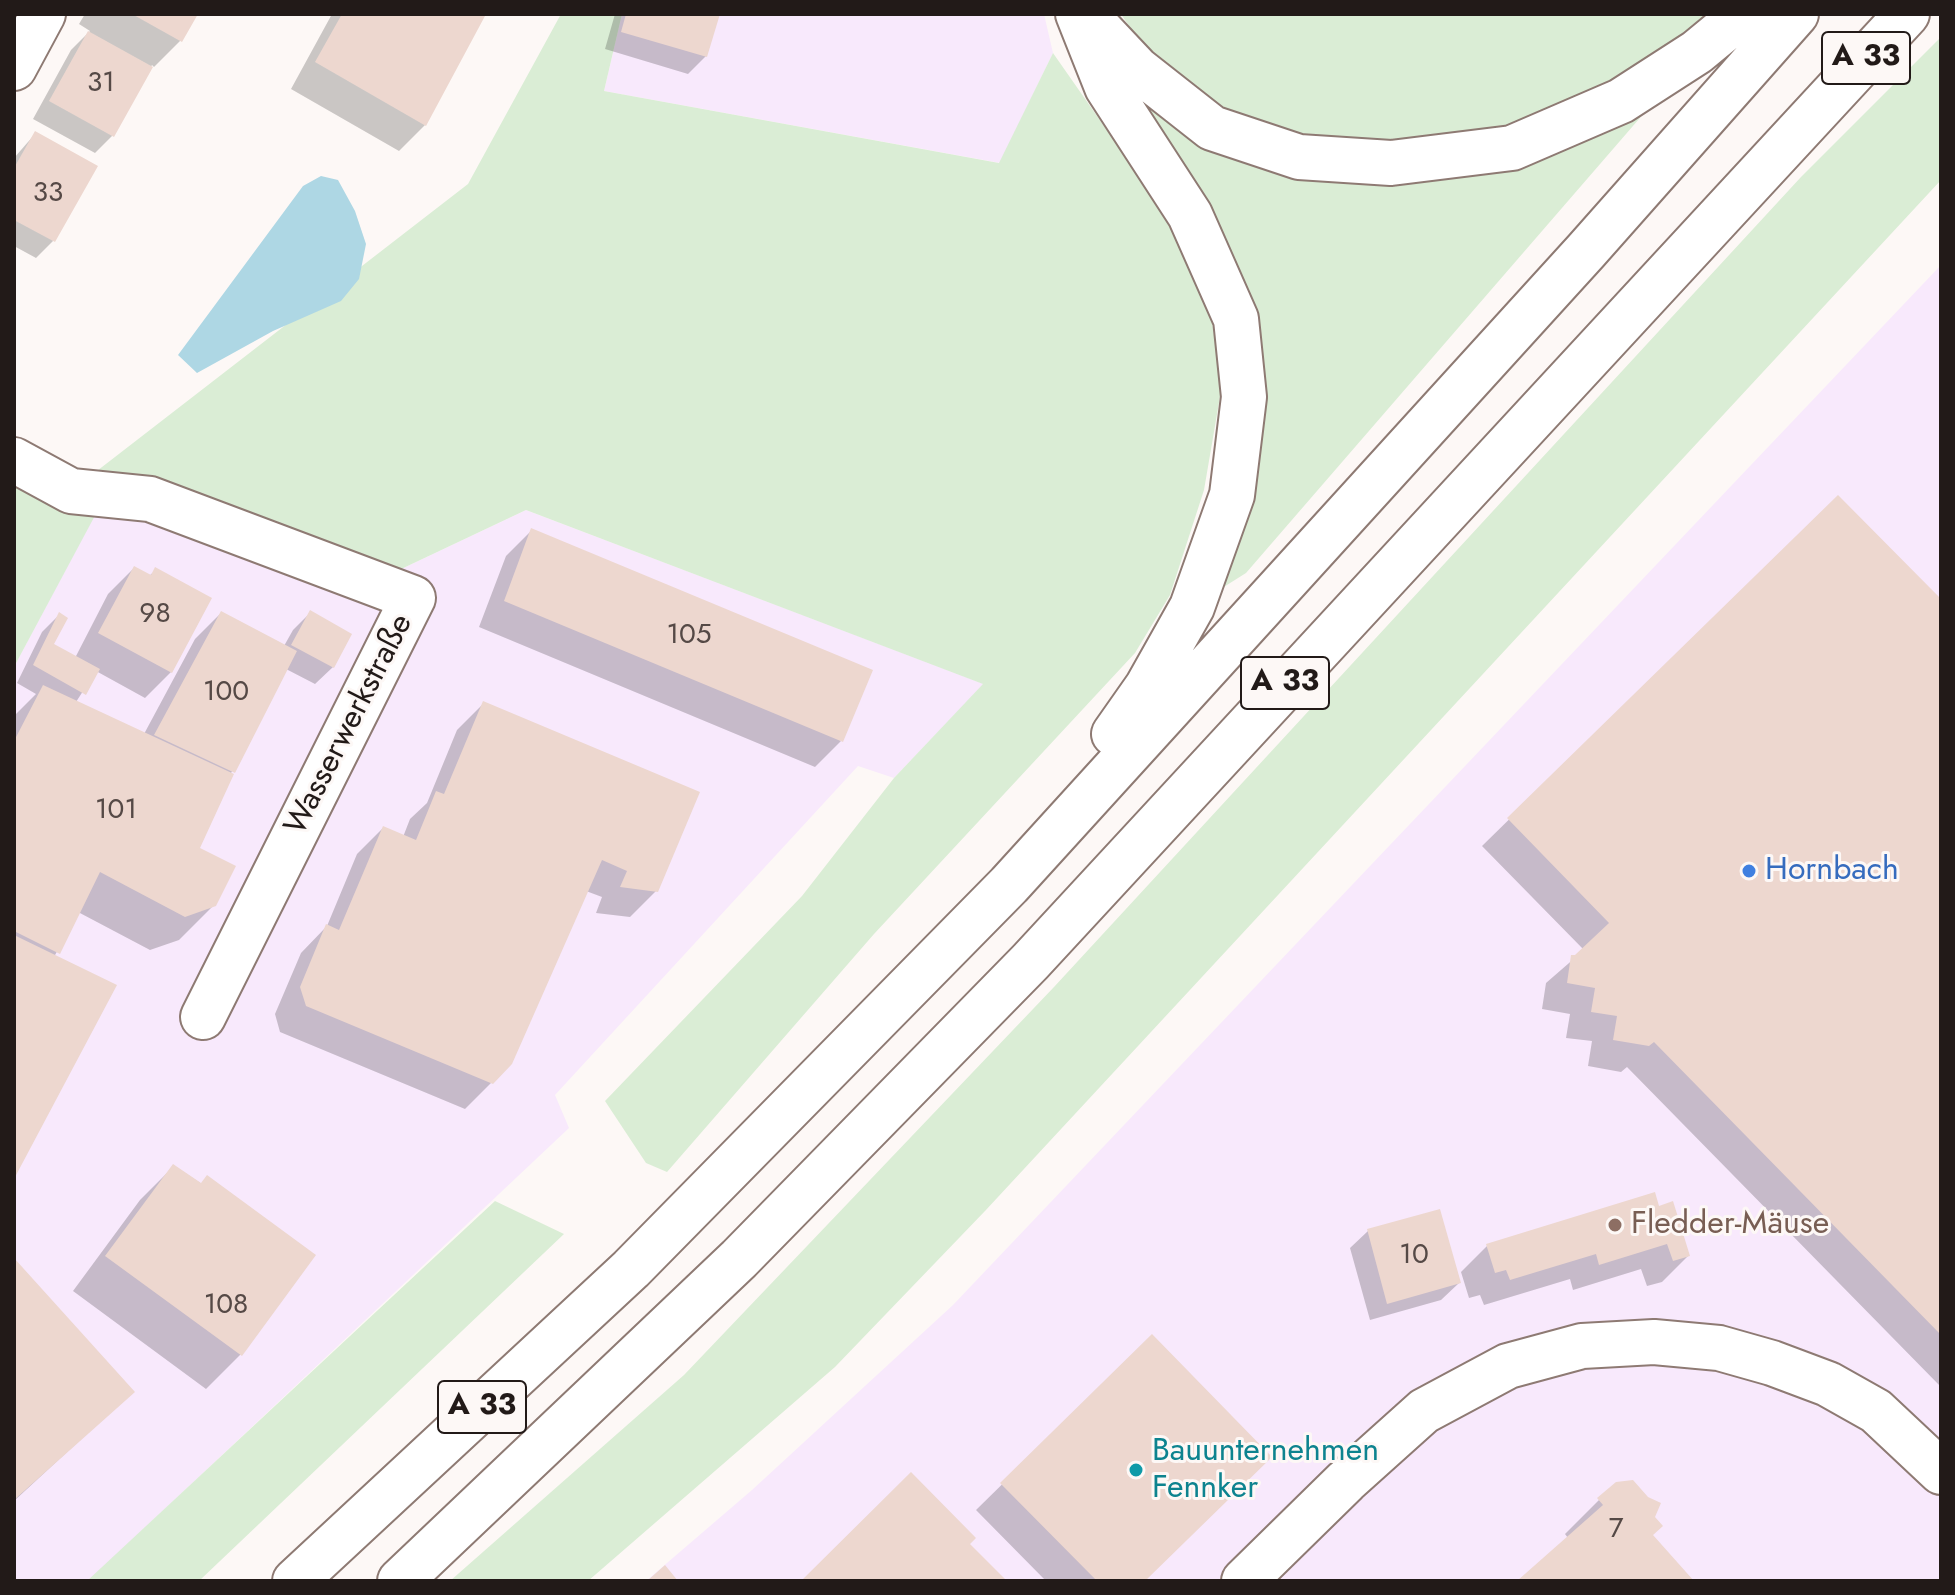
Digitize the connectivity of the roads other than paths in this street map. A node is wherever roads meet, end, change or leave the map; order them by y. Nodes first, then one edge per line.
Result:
1 (43, 14) edge
2 (1078, 14) edge
3 (1085, 14) edge
4 (1743, 14) edge
5 (1796, 14) edge
6 (1907, 14) edge
7 (14, 68) edge
8 (14, 460) edge
9 (1009, 885) junction
10 (203, 1017) dead end
11 (1941, 1472) edge
12 (295, 1581) edge
13 (400, 1581) edge
14 (1244, 1581) edge

1 - 7 main road
2 - 9 main road
3 - 4 main road
5 - 9 main road, A 33
6 - 13 main road, A 33
8 - 10 main road, Wasserwerkstraße
9 - 12 main road, A 33
11 - 14 main road

